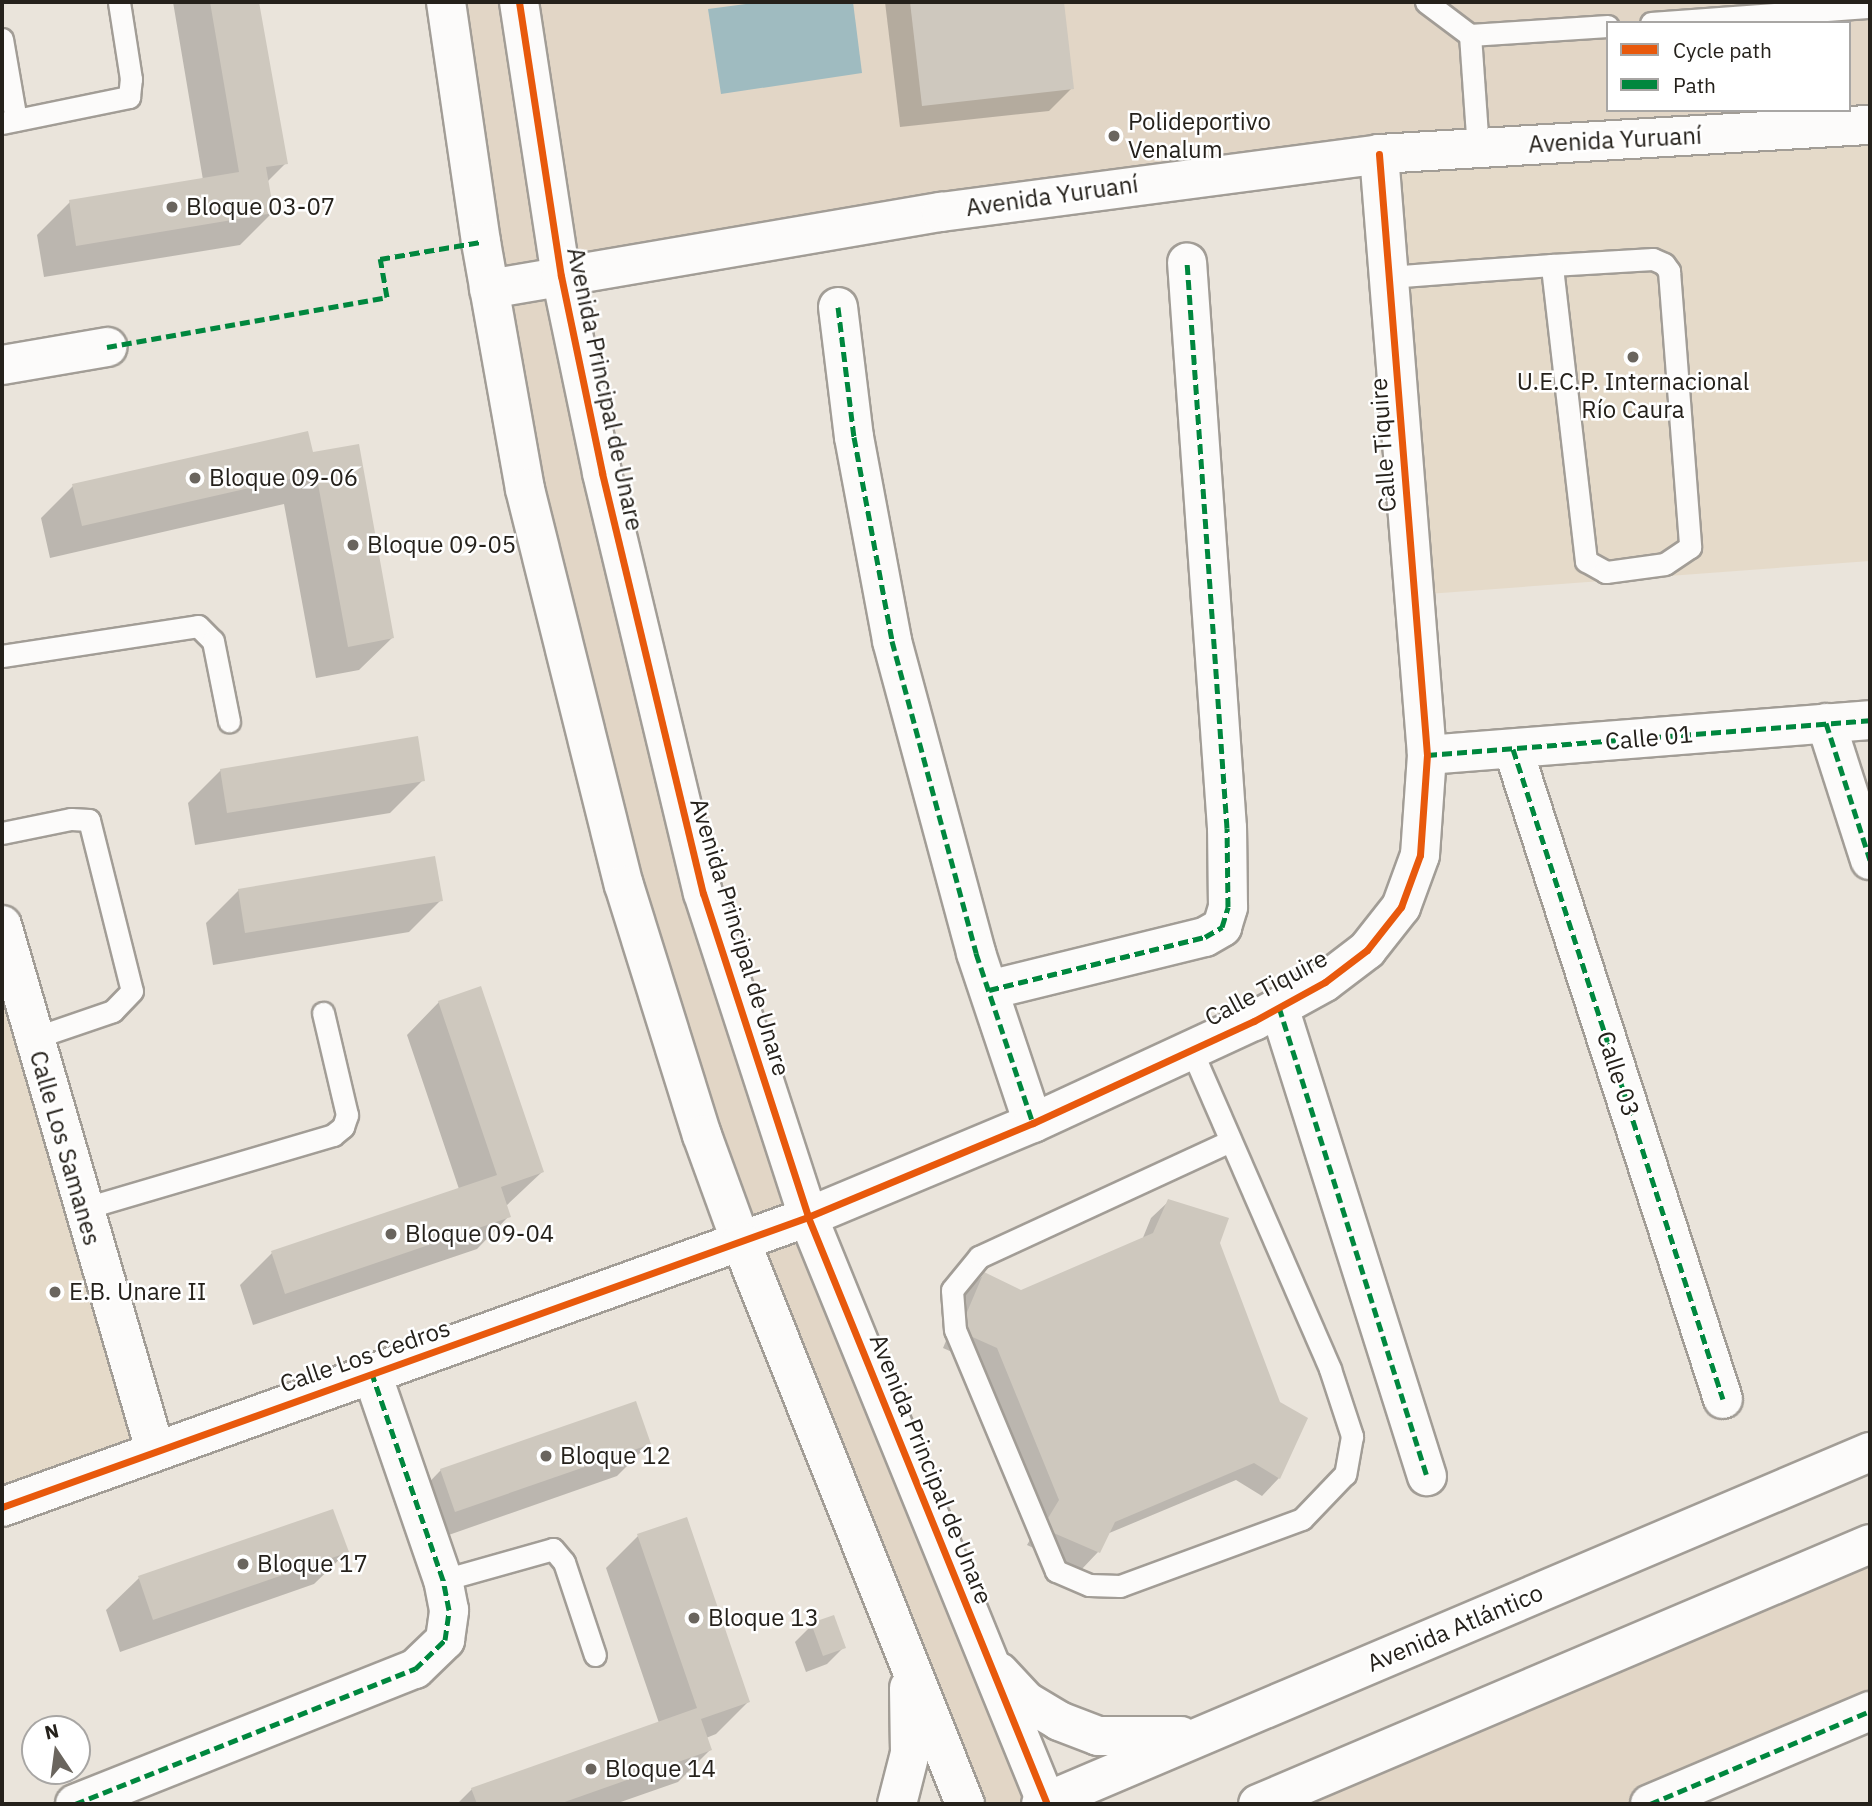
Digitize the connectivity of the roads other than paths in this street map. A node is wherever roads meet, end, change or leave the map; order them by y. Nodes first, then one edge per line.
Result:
1 (119, 2) edge
2 (446, 2) edge
3 (519, 2) edge
4 (1426, 2) edge
5 (1870, 8) edge
6 (1680, 21) edge
7 (1606, 26) edge
8 (1470, 35) junction
9 (2, 39) edge
10 (9, 121) edge
11 (1870, 125) edge
12 (1478, 148) junction
13 (1379, 154) junction
14 (1187, 262) dead end
15 (1552, 265) junction
16 (561, 276) junction
17 (1389, 277) junction
18 (489, 289) junction
19 (838, 307) dead end
20 (107, 347) dead end
21 (2, 365) edge
22 (2, 656) edge
23 (1870, 720) edge
24 (229, 721) dead end
25 (1826, 723) junction
26 (1513, 749) junction
27 (1427, 755) junction
28 (2, 833) edge
29 (1870, 860) edge
30 (2, 925) edge
31 (989, 990) junction
32 (1279, 1007) junction
33 (323, 1013) dead end
34 (34, 1038) junction
35 (1191, 1049) junction
36 (1033, 1123) junction
37 (1228, 1142) junction
38 (82, 1209) junction
39 (808, 1217) junction
40 (741, 1242) junction
41 (372, 1374) junction
42 (1723, 1399) dead end
43 (155, 1450) junction
44 (1870, 1452) edge
45 (1427, 1476) dead end
46 (2, 1507) edge
47 (1870, 1544) edge
48 (443, 1580) junction
49 (595, 1655) dead end
50 (906, 1658) junction
51 (987, 1659) junction
52 (1870, 1712) edge
53 (1204, 1735) junction
54 (1661, 1802) edge
55 (1045, 1803) edge
56 (75, 1804) edge
57 (897, 1804) edge
58 (964, 1804) edge
59 (1258, 1804) edge

1 - 10 lane
2 - 18 street
3 - 16 street, Avenida Principal de Unare
4 - 8 lane
5 - 6 lane
7 - 8 lane
8 - 12 lane
9 - 10 lane
11 - 12 street, Avenida Yuruaní
12 - 13 street, Avenida Yuruaní
13 - 16 street, Avenida Yuruaní
13 - 17 street, Calle Tiquire
14 - 31 street
15 - 15 lane
15 - 17 lane
16 - 18 street, Avenida Yuruaní
16 - 39 street, Avenida Principal de Unare
17 - 27 street, Calle Tiquire
18 - 40 street
19 - 31 street
20 - 21 street
22 - 24 lane
23 - 25 street, Calle 01
25 - 26 street, Calle 01
25 - 29 street
26 - 27 street, Calle 01
26 - 42 street, Calle 03
27 - 32 street, Calle Tiquire
28 - 34 lane
30 - 34 street, Calle Los Samanes
31 - 36 street
32 - 35 street, Calle Tiquire
32 - 45 street
33 - 38 lane
34 - 38 street, Calle Los Samanes
35 - 36 street, Calle Tiquire
35 - 37 lane
36 - 39 street, Calle Tiquire
37 - 37 lane
38 - 43 street, Calle Los Samanes
39 - 40 street, Calle Tiquire
39 - 51 street, Avenida Principal de Unare
40 - 41 street, Calle Los Cedros
40 - 50 street
41 - 43 street, Calle Los Cedros
41 - 48 street
43 - 46 street, Calle Los Cedros
44 - 53 street, Avenida Atlántico
47 - 59 street
48 - 49 lane
48 - 56 street
50 - 57 street
50 - 58 street
51 - 53 street
51 - 55 street, Avenida Principal de Unare
52 - 54 street
53 - 55 street, Avenida Atlántico

